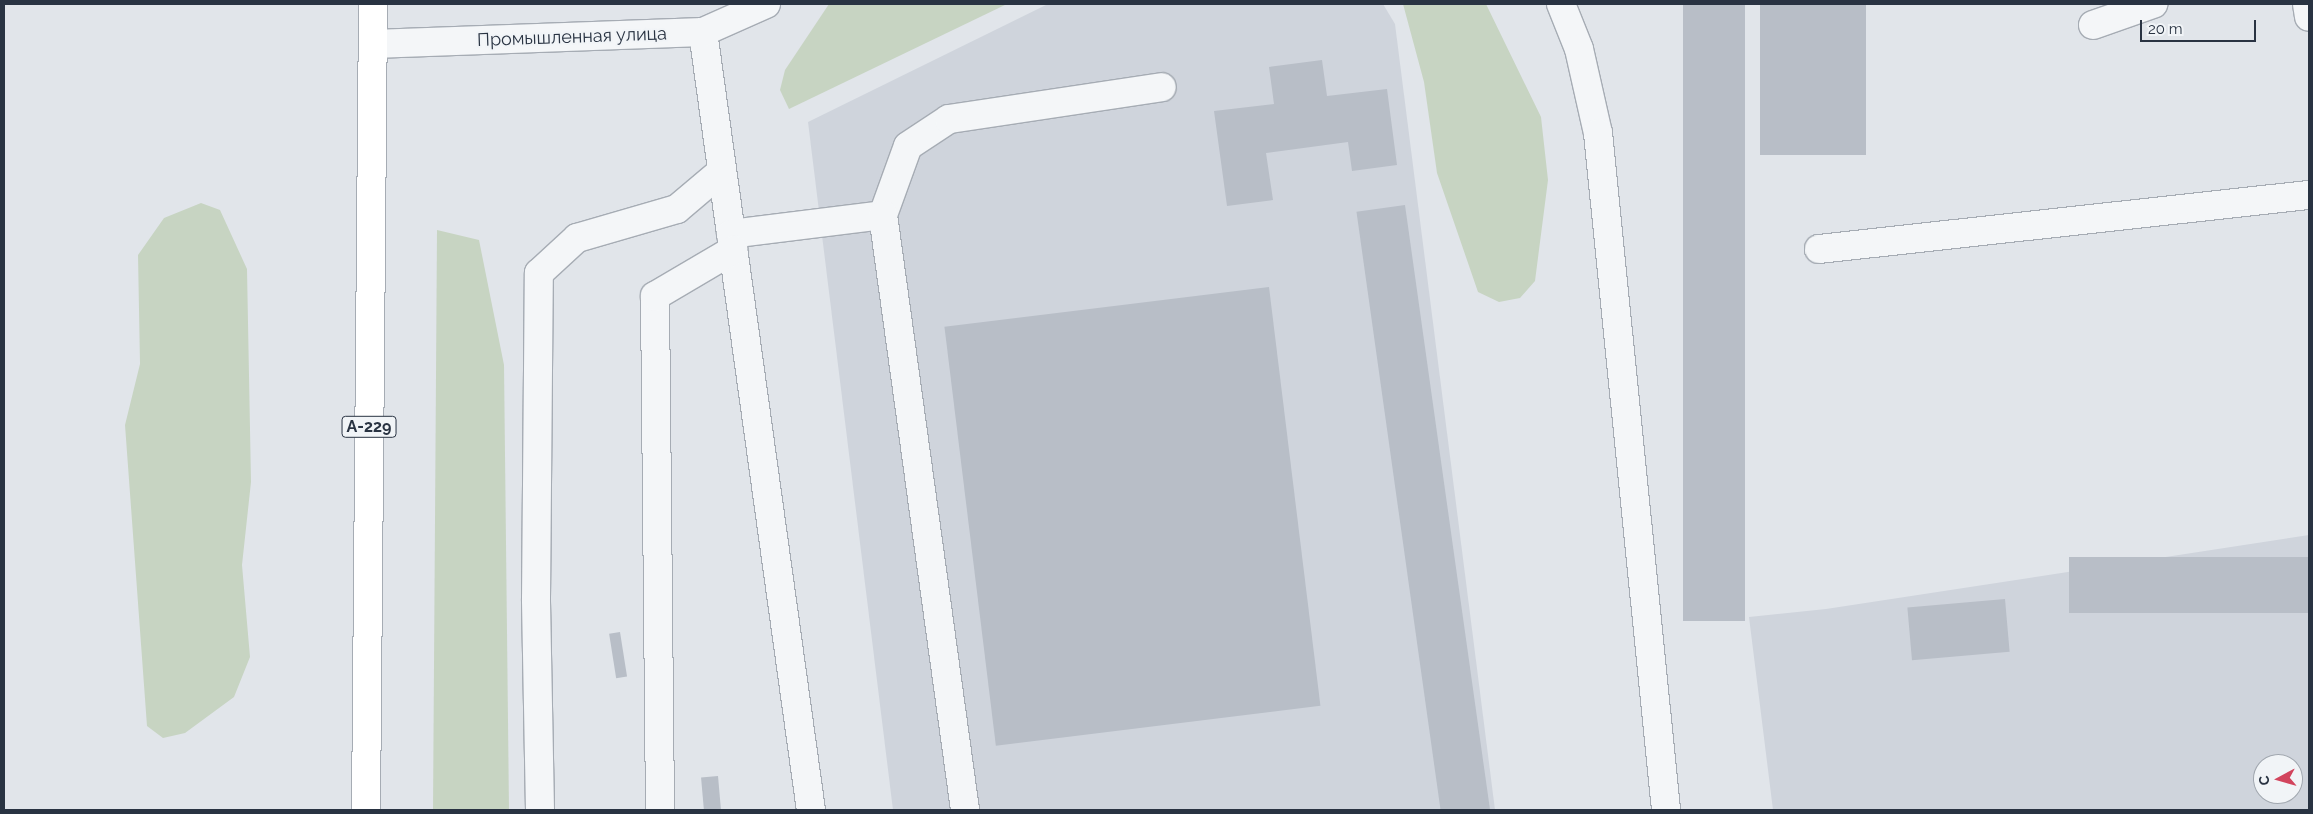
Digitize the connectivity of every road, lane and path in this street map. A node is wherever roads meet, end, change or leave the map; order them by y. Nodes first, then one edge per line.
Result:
1 (373, 4) edge
2 (766, 4) edge
3 (1561, 4) edge
4 (2153, 4) edge
5 (2307, 4) edge
6 (2309, 17) edge
7 (2093, 25) dead end
8 (703, 32) junction
9 (373, 44) junction
10 (1162, 87) dead end
11 (722, 170) junction
12 (2309, 195) edge
13 (883, 215) junction
14 (732, 242) junction
15 (1819, 249) dead end
16 (366, 810) edge
17 (540, 810) edge
18 (660, 810) edge
19 (811, 810) edge
20 (965, 810) edge
21 (1666, 810) edge

1 - 9 highway, А-229
2 - 8 street, Промышленная улица
3 - 21 street
4 - 7 street
5 - 6 street
8 - 9 street, Промышленная улица
8 - 11 street
9 - 16 highway, А-229
10 - 13 street
11 - 14 street
11 - 17 street
12 - 15 street
13 - 14 street
13 - 20 street
14 - 18 street
14 - 19 street

